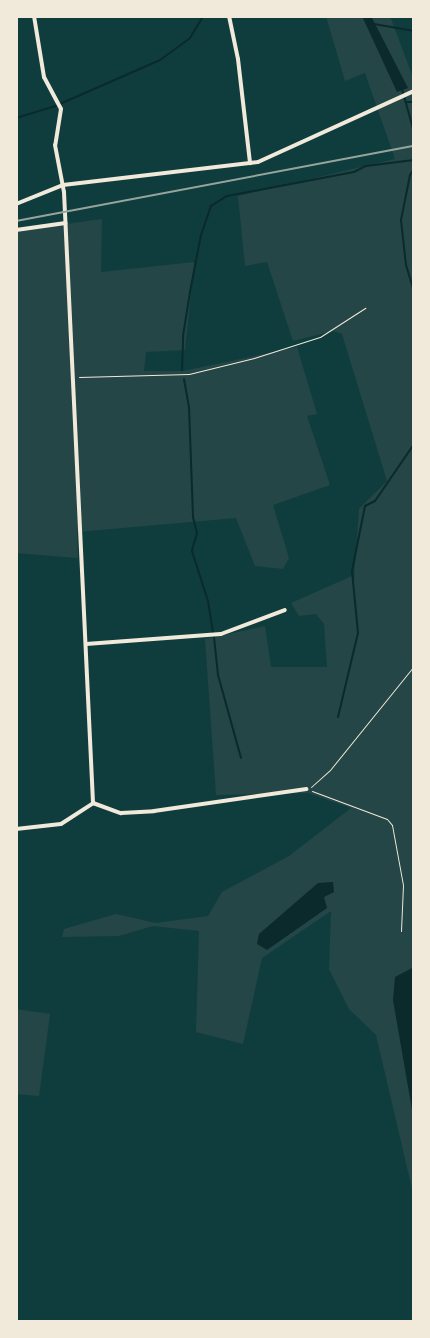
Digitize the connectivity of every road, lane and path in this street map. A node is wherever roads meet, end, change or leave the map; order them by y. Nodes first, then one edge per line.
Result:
1 (34, 16) edge
2 (229, 16) edge
3 (412, 91) edge
4 (250, 163) junction
5 (63, 185) junction
6 (16, 204) edge
7 (66, 223) junction
8 (16, 230) edge
9 (365, 308) dead end
10 (73, 377) junction
11 (285, 610) dead end
12 (86, 644) junction
13 (414, 666) edge
14 (306, 789) junction
15 (93, 803) junction
16 (16, 829) edge
17 (401, 931) dead end

1 - 5 street
2 - 4 street
3 - 4 street
4 - 5 street
5 - 6 street
5 - 7 street
7 - 8 street
7 - 10 street
9 - 10 path
10 - 12 street
11 - 12 street
12 - 15 street
13 - 14 path
14 - 15 street
14 - 17 path
15 - 16 street

